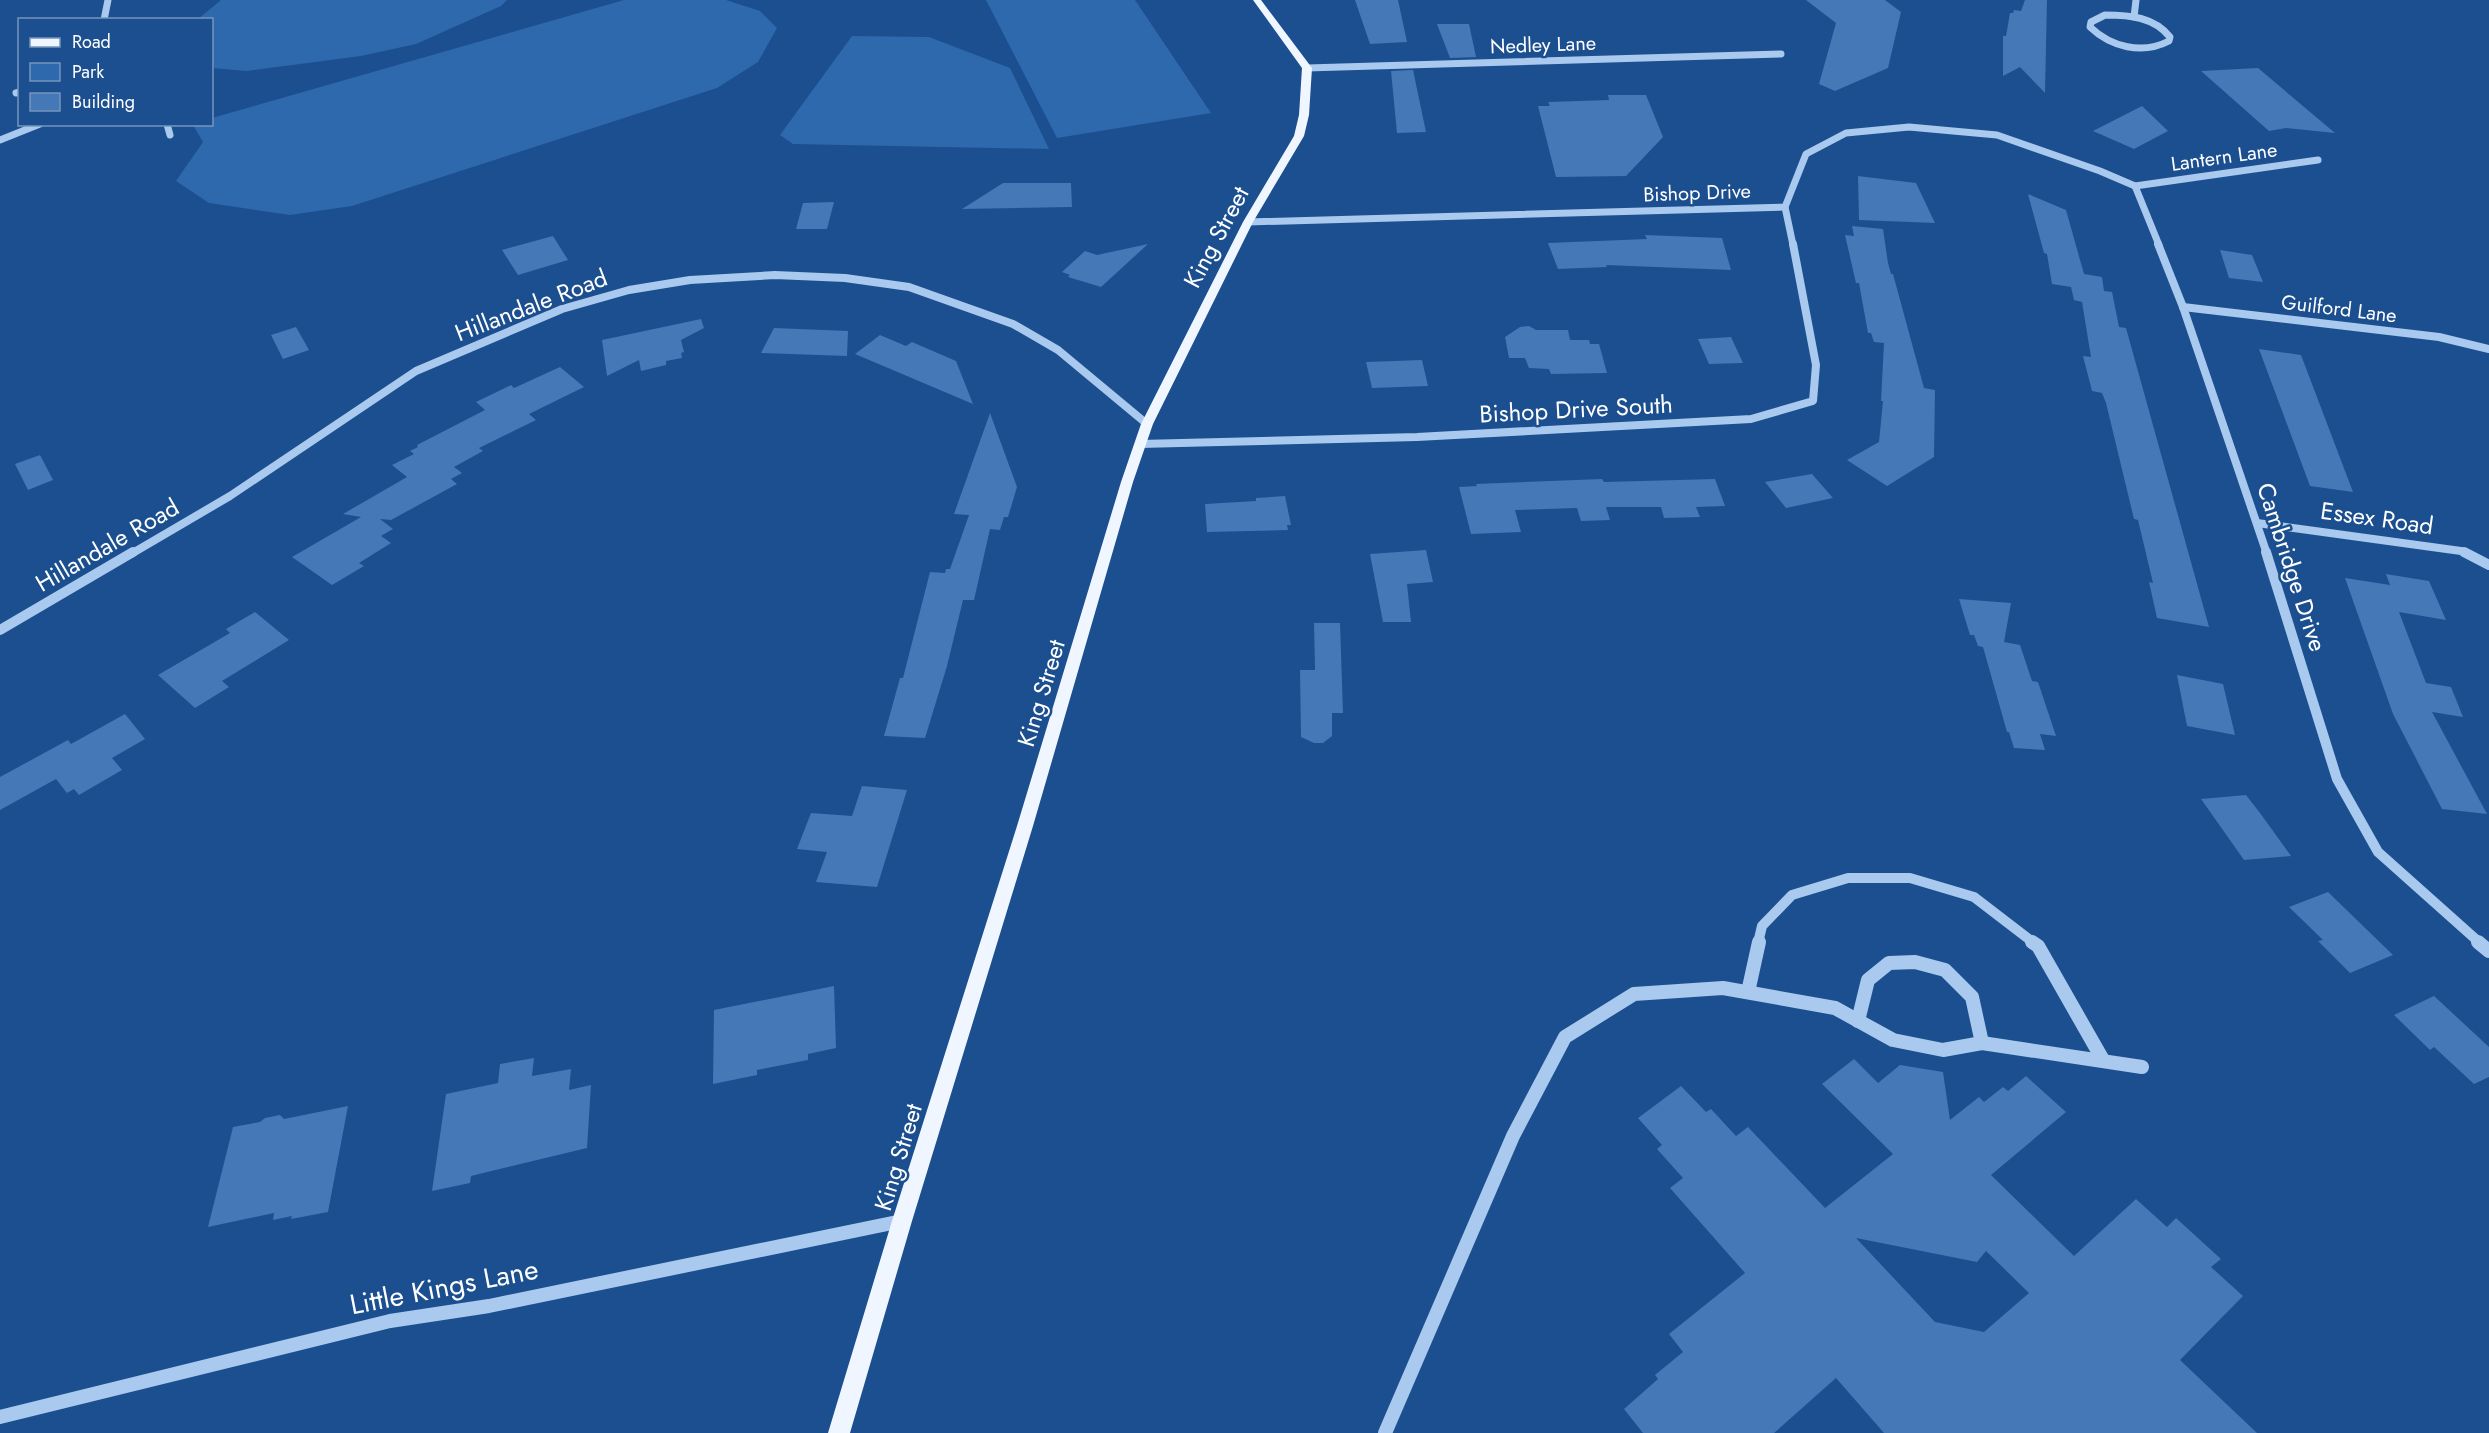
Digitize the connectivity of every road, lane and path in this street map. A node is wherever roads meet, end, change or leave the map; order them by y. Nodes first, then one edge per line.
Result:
1 (108, 0) edge
2 (1257, 0) edge
3 (2136, 0) edge
4 (2134, 17) junction
5 (104, 18) edge
6 (1781, 54) dead end
7 (1307, 69) junction
8 (35, 126) edge
9 (168, 126) edge
10 (170, 135) dead end
11 (0, 140) edge
12 (2318, 160) dead end
13 (2135, 186) junction
14 (1785, 207) junction
15 (1248, 222) junction
16 (2183, 307) junction
17 (2489, 349) edge
18 (1147, 424) junction
19 (1140, 444) junction
20 (2257, 523) junction
21 (2489, 565) edge
22 (0, 630) edge
23 (2489, 951) edge
24 (1748, 992) junction
25 (1858, 1021) junction
26 (1982, 1043) junction
27 (2103, 1060) junction
28 (2142, 1067) dead end
29 (902, 1221) junction
30 (0, 1417) edge
31 (839, 1433) edge
32 (1385, 1433) edge

1 - 5 street
2 - 7 main road
3 - 4 street
4 - 4 street
6 - 7 street, Nedley Lane
7 - 15 main road, King Street
8 - 11 street
9 - 10 street
12 - 13 street, Lantern Lane
13 - 14 street, Bishop Drive
13 - 16 street, Cambridge Drive
14 - 15 street, Bishop Drive
14 - 19 street, Bishop Drive South
15 - 18 main road, King Street
16 - 17 street, Guilford Lane
16 - 20 street, Cambridge Drive
18 - 19 main road, King Street
18 - 22 street, Hillandale Road
19 - 29 main road, King Street
20 - 21 street, Essex Road
20 - 23 street, Cambridge Drive
24 - 25 street
24 - 27 street
24 - 32 street
25 - 26 street
25 - 26 street
26 - 27 street
27 - 28 street
29 - 30 street, Little Kings Lane
29 - 31 main road, King Street

